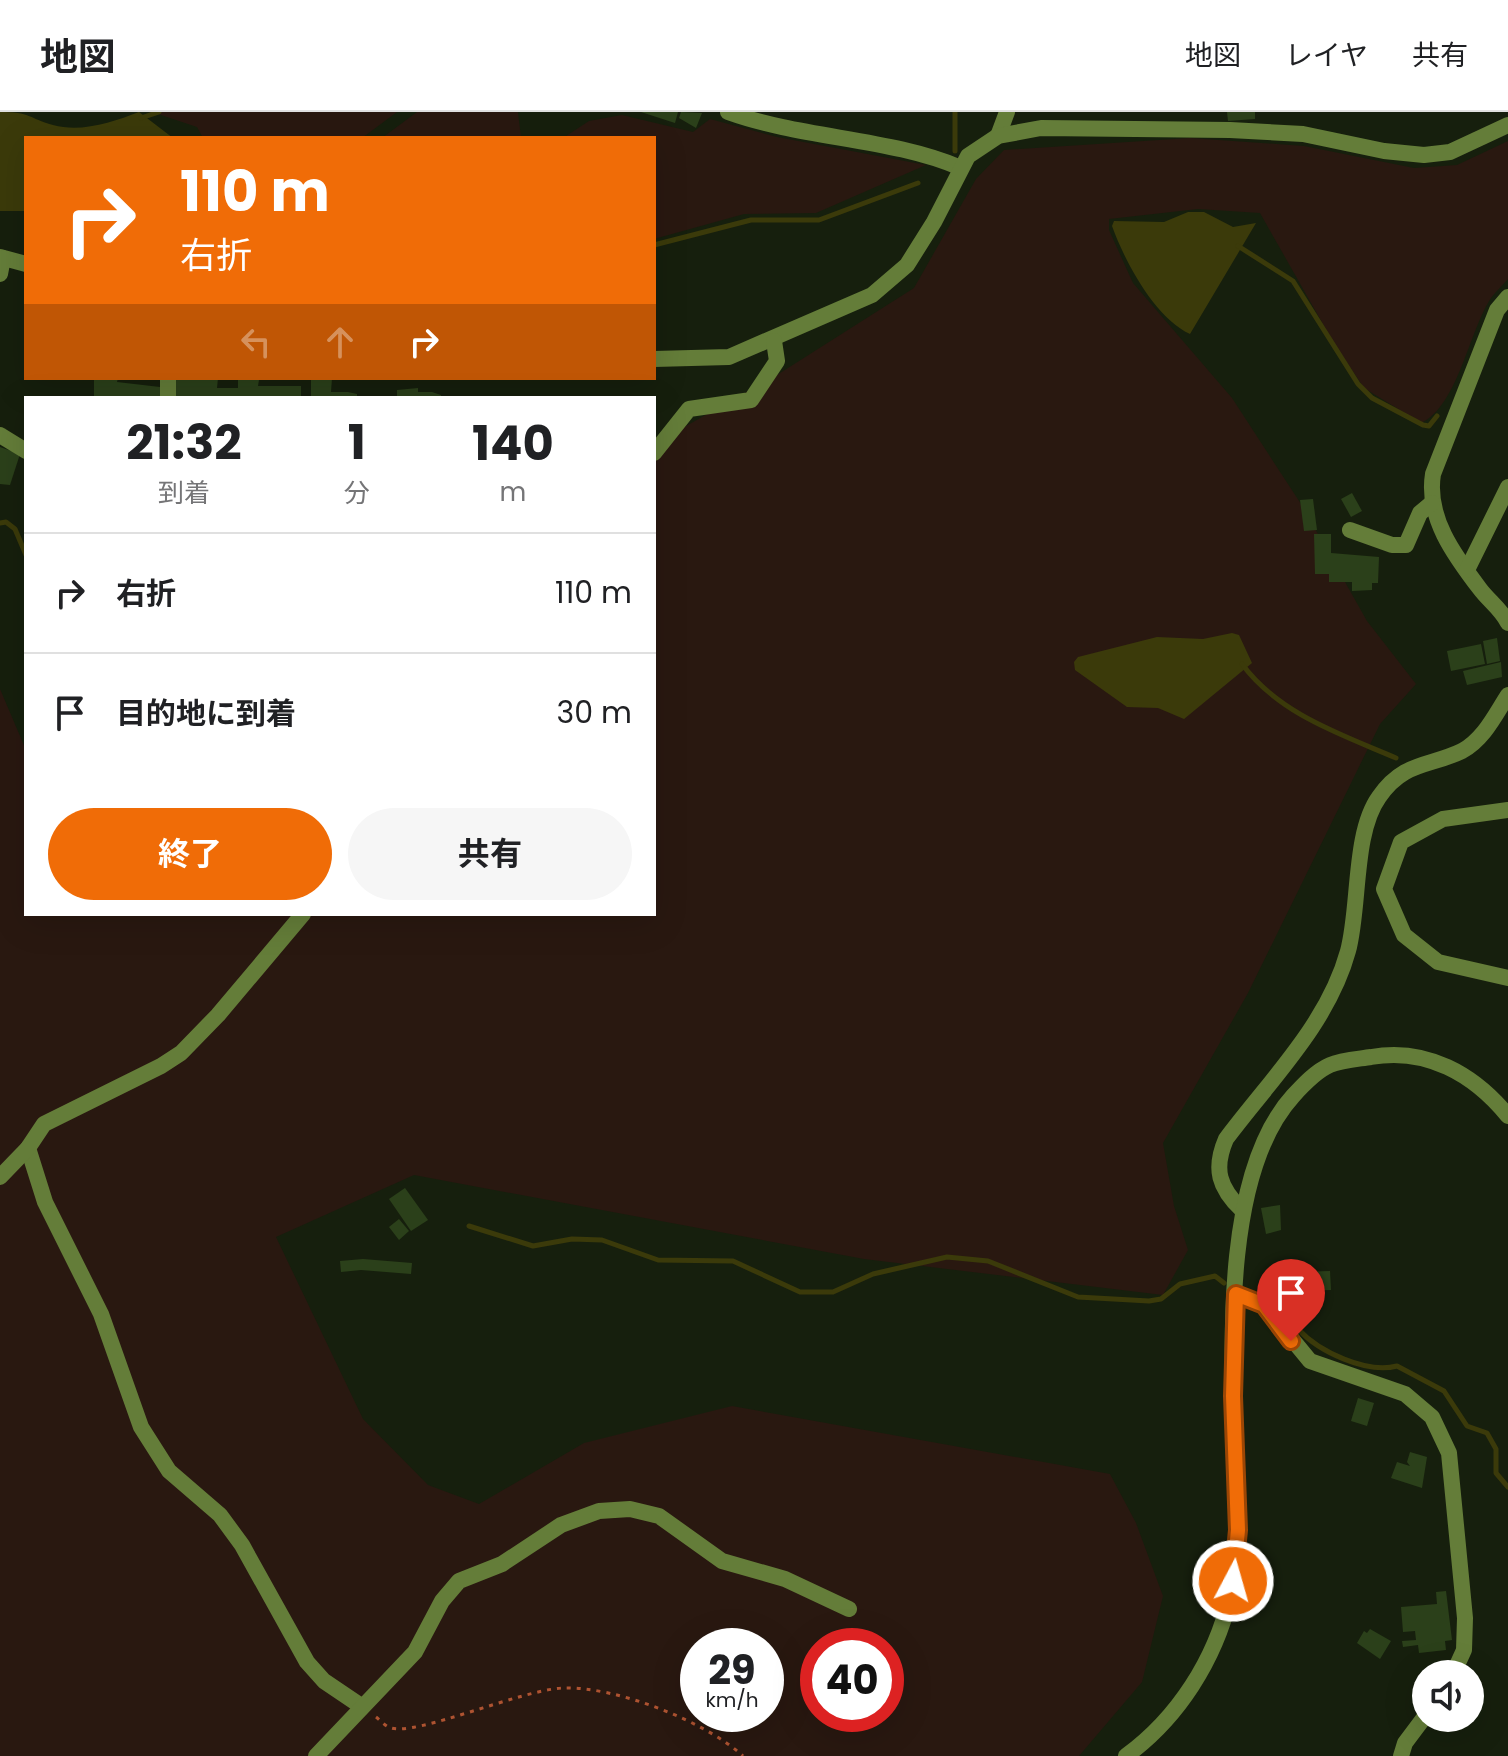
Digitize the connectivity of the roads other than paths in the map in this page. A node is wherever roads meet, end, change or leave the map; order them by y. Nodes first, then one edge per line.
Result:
1 (728, 112) edge
2 (1007, 112) edge
3 (1508, 125) edge
4 (998, 136) junction
5 (961, 168) junction
6 (1, 263) edge
7 (24, 264) edge
8 (1508, 297) edge
9 (774, 341) junction
10 (656, 359) edge
11 (0, 435) edge
12 (24, 450) edge
13 (656, 450) edge
14 (1508, 487) edge
15 (1432, 503) junction
16 (1350, 530) dead end
17 (1467, 570) junction
18 (1508, 623) edge
19 (1508, 695) edge
20 (1508, 810) edge
21 (301, 916) edge
22 (1508, 978) edge
23 (1508, 1116) edge
24 (28, 1148) junction
25 (0, 1177) edge
26 (1242, 1210) junction
27 (1236, 1294) junction
28 (849, 1609) dead end
29 (1459, 1660) edge
30 (361, 1706) junction
31 (1413, 1732) edge
32 (316, 1756) edge
33 (1126, 1756) edge
34 (1401, 1756) edge

1 - 5 street
2 - 4 street
3 - 4 street
4 - 5 street
5 - 9 street
6 - 7 street
8 - 15 street
9 - 10 street
9 - 13 street
11 - 12 street
14 - 17 street
15 - 16 street
15 - 17 street
17 - 18 street
19 - 26 street
20 - 22 street
21 - 24 street
23 - 26 street
24 - 25 street
24 - 30 street
26 - 27 street
27 - 29 street
27 - 33 street
28 - 30 street
30 - 32 street
31 - 34 street

